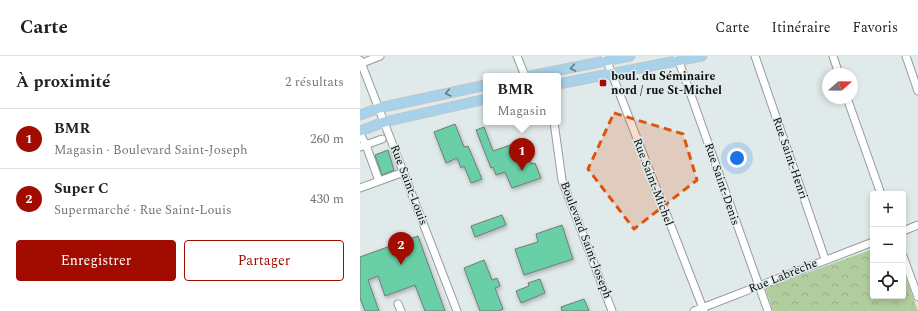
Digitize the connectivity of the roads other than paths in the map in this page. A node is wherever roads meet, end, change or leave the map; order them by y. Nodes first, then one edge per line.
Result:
1 (380, 56) edge
2 (517, 56) edge
3 (630, 56) edge
4 (702, 56) edge
5 (755, 56) edge
6 (833, 56) edge
7 (906, 56) edge
8 (606, 58) edge
9 (678, 58) edge
10 (360, 62) edge
11 (837, 68) edge
12 (610, 72) junction
13 (524, 73) edge
14 (549, 73) edge
15 (561, 83) edge
16 (483, 86) edge
17 (918, 91) edge
18 (483, 100) edge
19 (850, 104) edge
20 (379, 108) junction
21 (360, 115) edge
22 (384, 122) junction
23 (554, 125) edge
24 (360, 131) edge
25 (360, 134) edge
26 (382, 139) dead end
27 (363, 146) edge
28 (404, 172) junction
29 (379, 181) junction
30 (360, 188) edge
31 (880, 191) edge
32 (918, 226) edge
33 (906, 230) edge
34 (870, 243) edge
35 (825, 259) junction
36 (906, 263) edge
37 (758, 286) junction
38 (918, 297) edge
39 (398, 304) dead end
40 (703, 309) edge
41 (401, 311) edge
42 (457, 311) edge
43 (612, 311) edge
44 (694, 311) edge
45 (768, 311) edge

1 - 10 street
2 - 13 street
3 - 8 main road
4 - 9 main road
5 - 35 street, Rue Saint-Henri
6 - 11 street
7 - 17 street
8 - 12 street, Rue Saint-Michel
8 -> 14 main road
9 - 12 main road
9 - 37 street, Rue Saint-Denis
10 - 20 street, Rue Saint-Louis
12 - 15 main road
12 - 40 street, Rue Saint-Michel
16 -> 20 main road
18 - 22 main road
19 - 31 street
20 - 21 main road
20 - 22 street, Rue Saint-Louis
22 - 24 main road
22 - 28 street, Rue Saint-Louis
23 - 43 street, Boulevard Saint-Joseph
25 - 27 street
26 - 27 street
27 - 29 street
28 - 29 street
28 - 42 street, Rue Saint-Louis
29 - 30 street
32 - 33 street
34 - 35 street, Rue Labrèche
35 - 37 street, Rue Labrèche
36 - 38 street
37 - 40 street, Rue Labrèche
37 - 45 street, Rue Saint-Denis
39 - 41 street
40 - 44 street, Rue Labrèche

